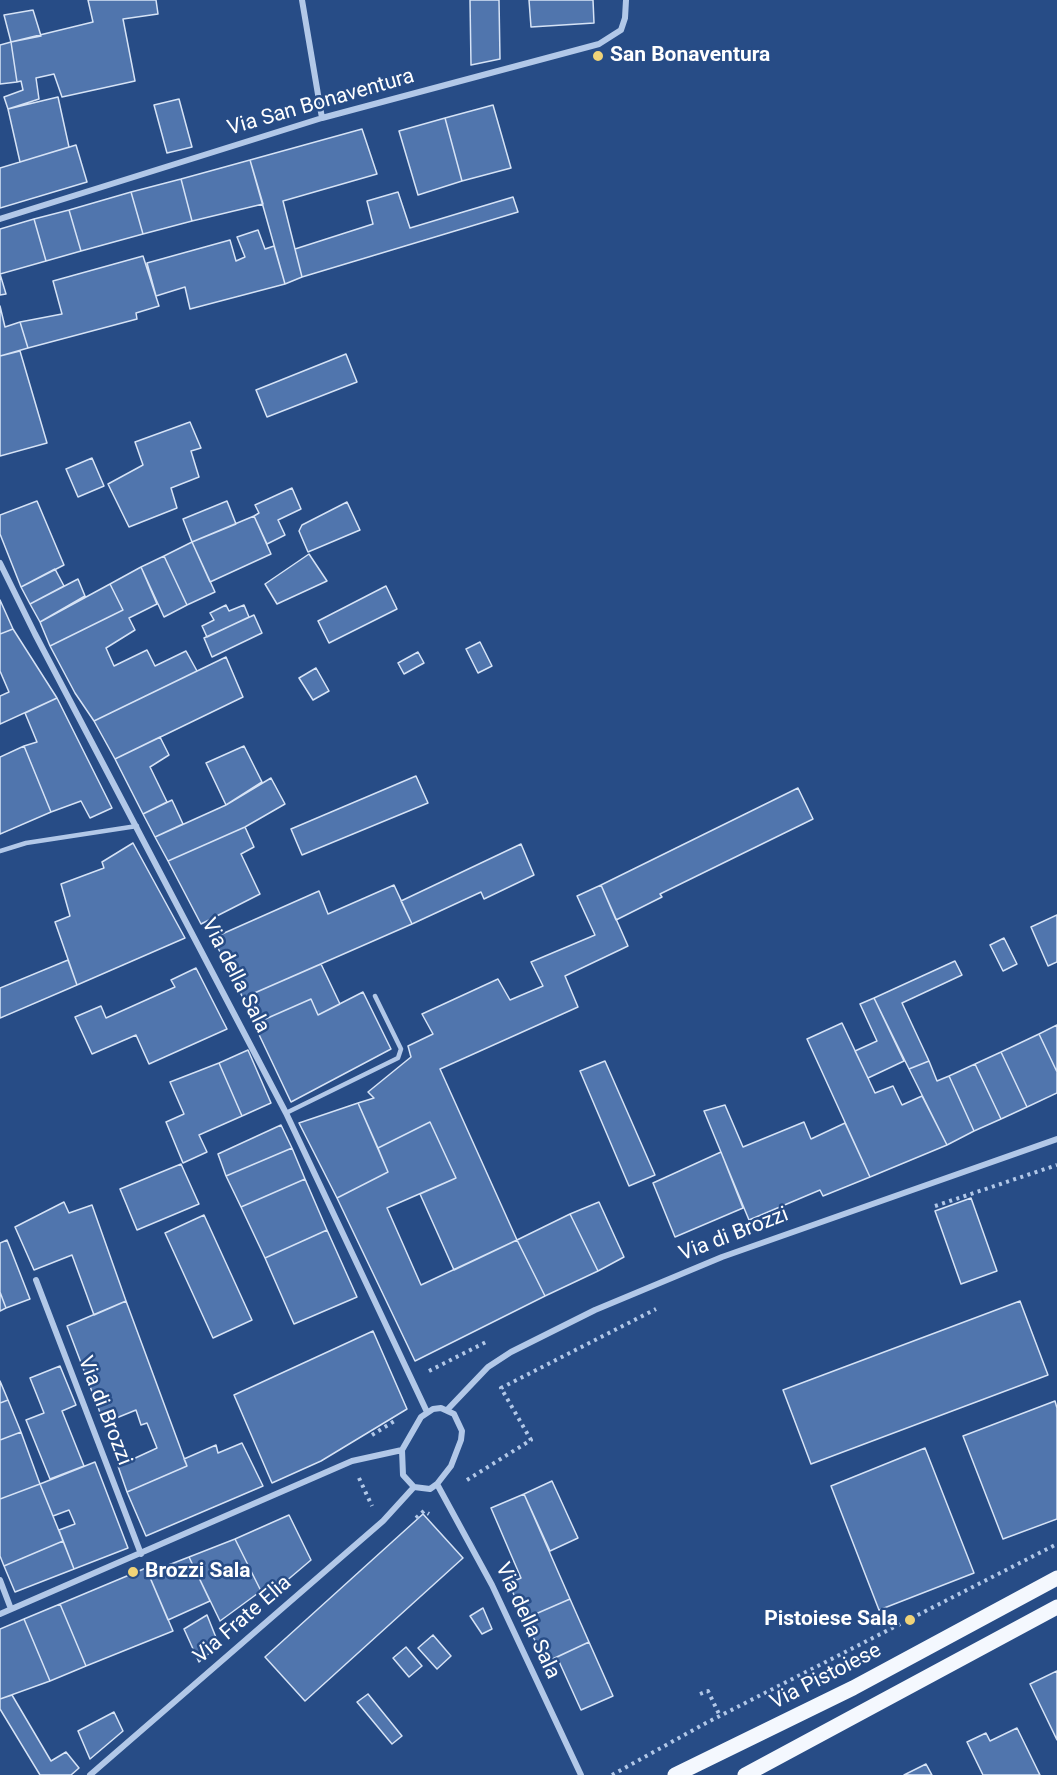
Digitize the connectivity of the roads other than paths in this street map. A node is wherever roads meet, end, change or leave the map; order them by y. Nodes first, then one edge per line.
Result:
1 (302, 0) edge
2 (626, 0) edge
3 (322, 118) junction
4 (0, 219) edge
5 (0, 563) edge
6 (137, 826) junction
7 (0, 851) edge
8 (375, 996) dead end
9 (286, 1113) junction
10 (1057, 1139) edge
11 (36, 1280) dead end
12 (448, 1409) junction
13 (427, 1412) junction
14 (402, 1450) junction
15 (437, 1484) junction
16 (414, 1487) junction
17 (141, 1554) junction
18 (1057, 1578) edge
19 (0, 1580) edge
20 (1057, 1607) edge
21 (11, 1609) junction
22 (0, 1614) edge
23 (90, 1775) edge
24 (581, 1775) edge
25 (675, 1775) edge
26 (745, 1775) edge

1 - 3 street
2 - 3 street, Via San Bonaventura
3 - 4 street, Via San Bonaventura
5 - 6 street, Via della Sala
6 - 7 lane
6 - 9 street, Via della Sala
8 - 9 lane
9 - 13 street, Via della Sala
10 - 12 street, Via di Brozzi
11 - 17 street, Via di Brozzi
12 - 13 street
12 - 15 street
13 - 14 street
14 - 16 street
14 - 17 street
15 - 16 street
15 - 24 street, Via della Sala
16 - 23 street, Via Frate Elia
17 - 21 street
18 - 25 main road, Via Pistoiese
19 - 21 street
20 - 26 main road
21 - 22 street

